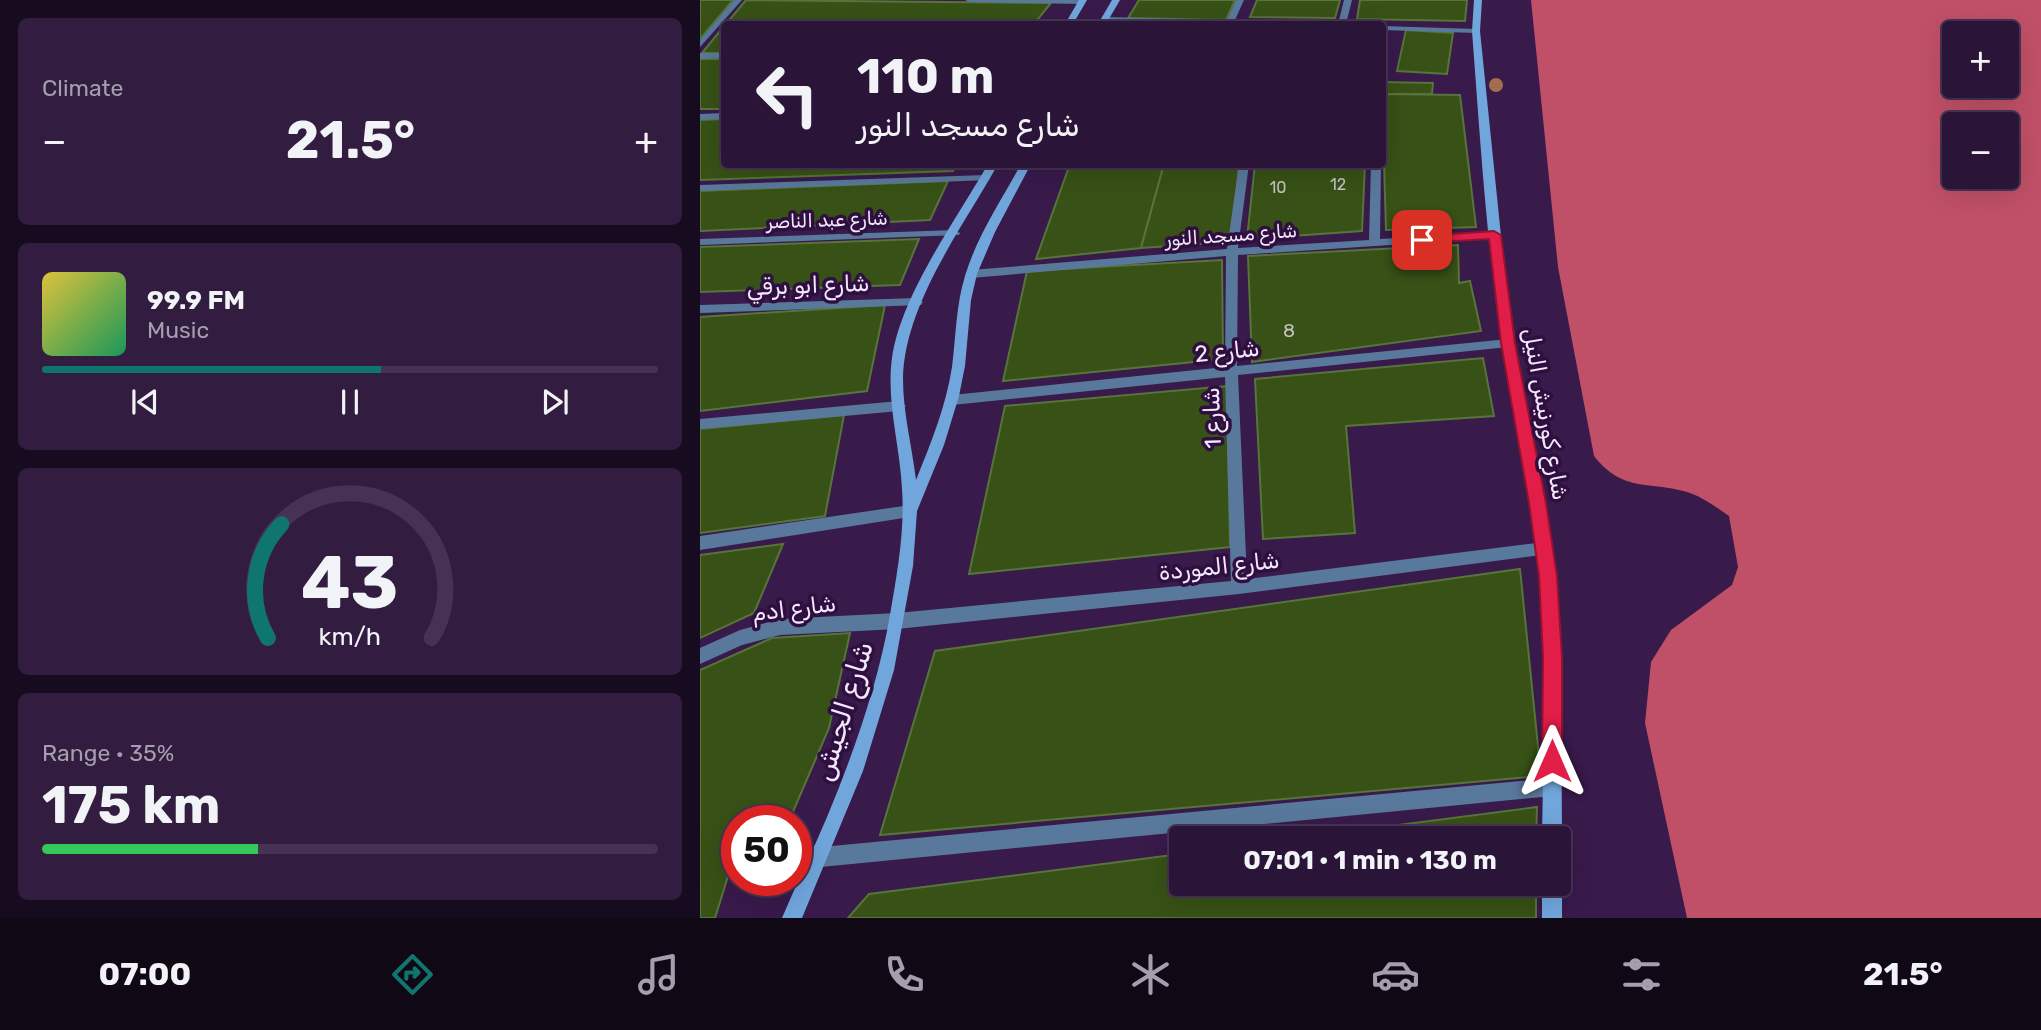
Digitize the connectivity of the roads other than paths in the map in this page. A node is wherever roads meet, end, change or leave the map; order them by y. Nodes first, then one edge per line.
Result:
1 (738, 0) edge
2 (969, 0) edge
3 (1116, 0) edge
4 (1240, 0) edge
5 (1348, 0) edge
6 (1478, 0) edge
7 (1082, 1) edge
8 (1071, 21) edge
9 (1104, 21) edge
10 (1231, 21) edge
11 (1343, 21) edge
12 (1386, 28) edge
13 (1476, 31) junction
14 (700, 45) edge
15 (700, 56) edge
16 (721, 56) edge
17 (721, 116) edge
18 (700, 117) edge
19 (991, 168) edge
20 (1024, 168) edge
21 (1243, 168) edge
22 (1376, 168) edge
23 (985, 178) junction
24 (700, 188) edge
25 (955, 233) junction
26 (1494, 235) junction
27 (700, 242) edge
28 (1374, 243) junction
29 (1232, 252) junction
30 (971, 274) junction
31 (917, 302) junction
32 (700, 309) edge
33 (1508, 343) junction
34 (1231, 371) junction
35 (952, 400) junction
36 (899, 406) junction
37 (700, 424) edge
38 (910, 511) junction
39 (700, 542) edge
40 (1545, 549) junction
41 (1239, 587) junction
42 (897, 621) junction
43 (700, 656) edge
44 (1552, 787) junction
45 (1552, 826) edge
46 (821, 857) junction
47 (1552, 896) edge
48 (792, 918) edge
49 (1552, 918) edge

1 - 14 street
2 - 7 street
3 - 9 main road
4 - 10 street
5 - 11 street
6 - 13 main road, شارع كورنيش النيل
7 - 8 main road
12 - 13 street
13 - 26 main road, شارع كورنيش النيل
15 - 16 street
17 - 18 street
19 - 23 main road, شارع الجيش
20 - 30 main road, شارع الجيش
21 - 29 street, شارع 1
22 - 28 street
23 - 24 street
23 - 25 main road, شارع الجيش
25 - 27 street, شارع عبد الناصر
25 - 31 main road, شارع الجيش
26 - 28 street, شارع مسجد النور
26 - 33 main road, شارع كورنيش النيل
28 - 29 street, شارع مسجد النور
29 - 30 street, شارع مسجد النور
29 - 34 street, شارع 1
30 - 35 main road, شارع الجيش
31 - 32 street, شارع ابو برقي
31 - 36 main road, شارع الجيش
33 - 34 street, شارع 2
33 - 40 main road, شارع كورنيش النيل
34 - 35 street, شارع 2
34 - 41 street, شارع 1
35 - 38 main road, شارع الجيش
36 - 37 street
36 - 38 main road, شارع الجيش
38 - 39 street
38 - 42 main road, شارع الجيش
40 - 41 street, شارع الموردة
40 - 44 main road, شارع كورنيش النيل
41 - 42 street, شارع الموردة
42 - 43 street, شارع ادم
42 - 46 main road, شارع الجيش
44 - 45 main road, شارع كورنيش النيل
44 - 46 street
46 - 48 main road, شارع الجيش
47 - 49 main road

